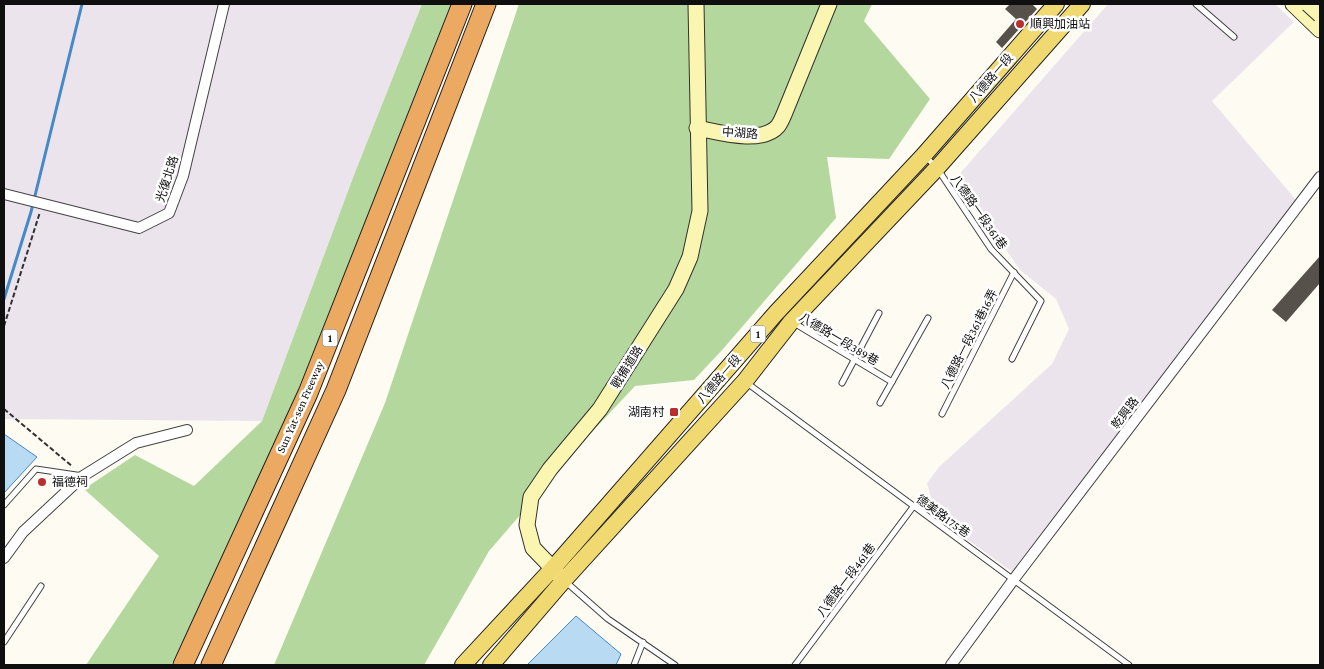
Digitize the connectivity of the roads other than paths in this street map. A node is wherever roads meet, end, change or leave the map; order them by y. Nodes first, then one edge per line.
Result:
1 (224, 4) edge
2 (462, 4) edge
3 (486, 4) edge
4 (696, 4) edge
5 (1056, 4) edge
6 (1082, 4) edge
7 (1196, 4) edge
8 (830, 5) edge
9 (1304, 6) edge
10 (1320, 15) edge
11 (1320, 30) edge
12 (1234, 37) dead end
13 (697, 128) junction
14 (924, 155) junction
15 (937, 168) junction
16 (1320, 177) edge
17 (4, 194) edge
18 (1014, 272) junction
19 (776, 313) junction
20 (879, 313) dead end
21 (928, 318) dead end
22 (791, 322) junction
23 (1012, 359) dead end
24 (854, 360) junction
25 (745, 381) junction
26 (892, 382) junction
27 (842, 383) dead end
28 (880, 403) dead end
29 (942, 414) dead end
30 (187, 430) dead end
31 (83, 476) junction
32 (4, 505) edge
33 (913, 507) junction
34 (4, 558) edge
35 (559, 574) junction
36 (1014, 579) junction
37 (41, 586) dead end
38 (4, 642) edge
39 (643, 642) junction
40 (183, 665) edge
41 (211, 665) edge
42 (463, 665) edge
43 (491, 665) edge
44 (634, 665) edge
45 (675, 665) edge
46 (795, 665) edge
47 (951, 665) edge
48 (1130, 665) edge

1 - 17 street, 光復北路
2 - 40 highway, Sun Yat-sen Freeway / 1
3 - 41 highway, Sun Yat-sen Freeway / 1
4 - 13 street
5 - 14 main road, 八德路一段 / 1
6 - 15 main road, 八德路一段 / 1
7 - 12 lane
8 - 13 street, 中湖路
9 - 10 street, bridge
9 - 11 street
13 - 35 street, 戰備道路
14 - 15 lane, 八德路一段361巷
14 - 19 main road, 八德路一段 / 1
15 - 18 lane, 八德路一段361巷
15 - 22 main road, 八德路一段 / 1
16 - 36 street, 乾興路
18 - 23 lane, 八德路一段361巷
18 - 29 lane, 八德路一段361巷16弄
19 - 22 lane, 八德路一段389巷
19 - 35 main road, 八德路一段 / 1
20 - 24 lane
21 - 26 lane
22 - 24 lane, 八德路一段389巷
22 - 25 main road, 八德路一段 / 1
24 - 26 lane, 八德路一段389巷
24 - 27 lane
25 - 33 lane, 德美路175巷
25 - 35 main road, 八德路一段 / 1
26 - 28 lane
30 - 31 street
31 - 32 lane
31 - 34 street
33 - 36 lane, 德美路175巷
33 - 46 lane, 八德路一段461巷
35 - 39 lane
35 - 42 main road, 八德路一段 / 1
35 - 43 main road, 八德路一段 / 1
36 - 47 street, 乾興路
36 - 48 lane, 德美路175巷
37 - 38 lane
39 - 44 lane
39 - 45 lane

